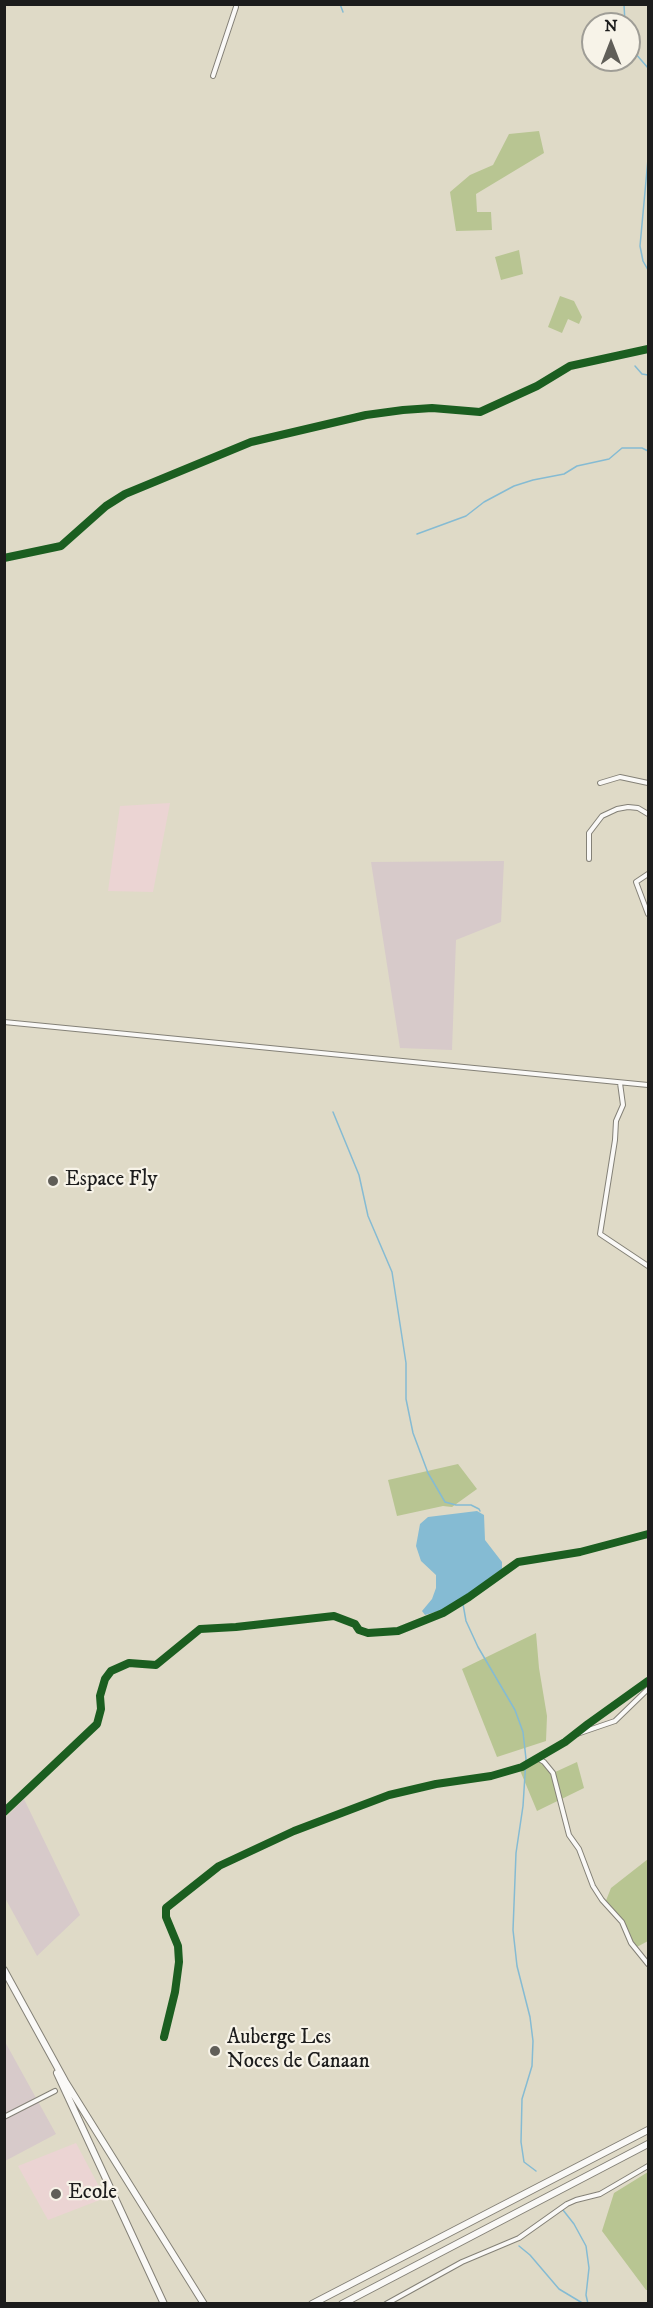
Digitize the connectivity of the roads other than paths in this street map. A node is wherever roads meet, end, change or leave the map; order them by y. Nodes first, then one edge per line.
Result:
1 (236, 7) dead end
2 (213, 76) dead end
3 (648, 349) edge
4 (4, 558) edge
5 (600, 783) dead end
6 (648, 783) edge
7 (648, 804) edge
8 (647, 813) edge
9 (589, 859) dead end
10 (648, 874) edge
11 (648, 912) edge
12 (4, 1022) edge
13 (620, 1083) junction
14 (648, 1085) edge
15 (648, 1266) edge
16 (648, 1534) edge
17 (648, 1681) edge
18 (648, 1689) edge
19 (576, 1734) junction
20 (538, 1758) junction
21 (4, 1812) edge
22 (648, 1964) edge
23 (4, 1970) edge
24 (164, 2037) dead end
25 (45, 2045) junction
26 (55, 2091) dead end
27 (4, 2117) edge
28 (648, 2130) edge
29 (648, 2144) edge
30 (648, 2166) edge
31 (204, 2303) edge
32 (164, 2304) edge
33 (312, 2304) edge
34 (342, 2304) edge
35 (386, 2304) edge

1 - 2 street
3 - 4 street
5 - 6 street
7 - 8 street
8 - 9 street
10 - 11 street
12 - 13 street
13 - 14 street
13 - 15 street
16 - 21 street
17 - 19 street
18 - 19 street
19 - 20 street
20 - 22 street
20 - 24 street
23 - 25 highway
25 - 31 highway
25 - 32 highway
26 - 27 street
28 - 33 highway
29 - 34 highway
30 - 35 street

